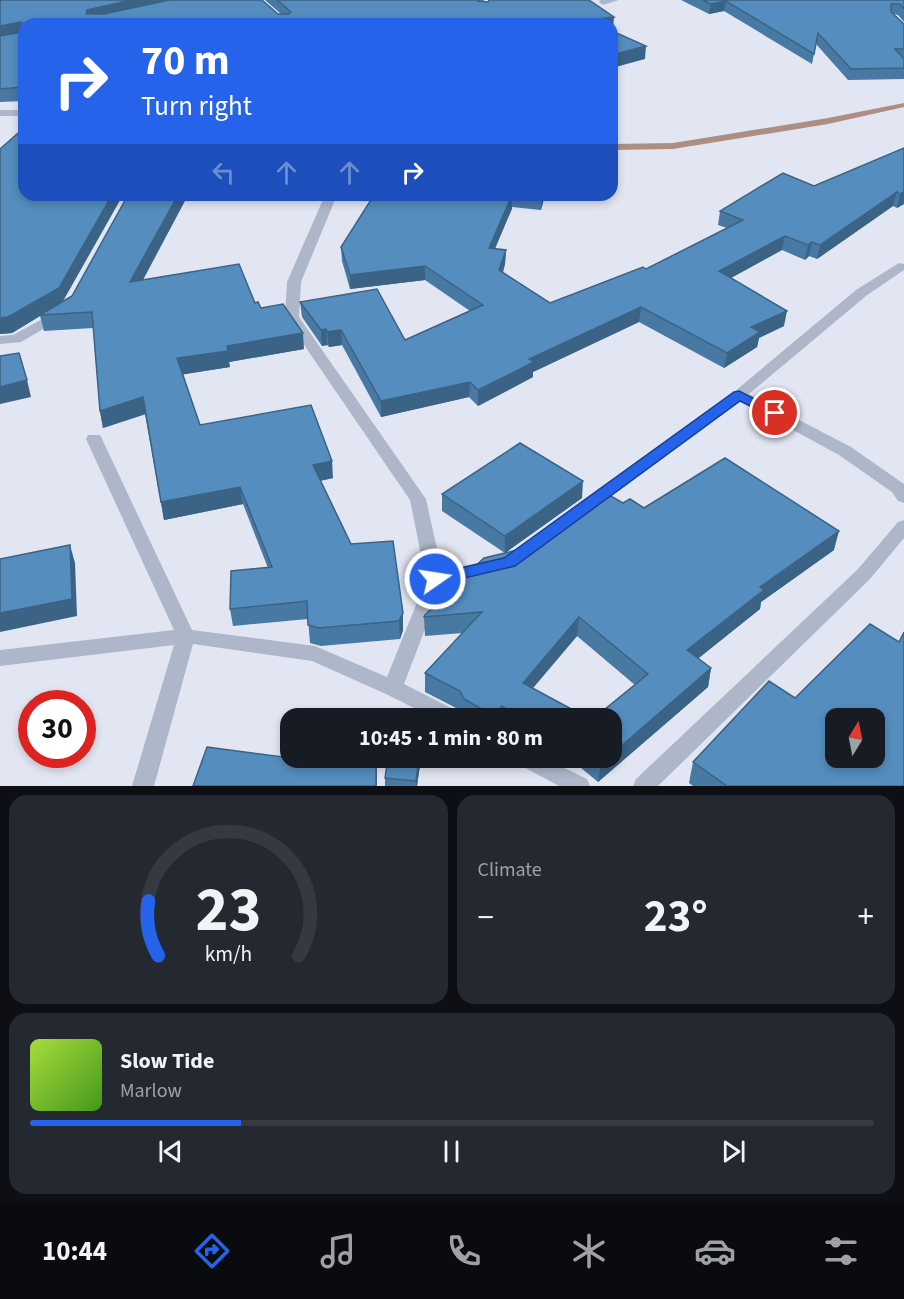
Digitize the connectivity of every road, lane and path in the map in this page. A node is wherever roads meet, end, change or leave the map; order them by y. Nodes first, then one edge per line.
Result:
1 (615, 0) edge
2 (603, 2) dead end
3 (0, 113) edge
4 (18, 113) edge
5 (328, 201) edge
6 (899, 267) dead end
7 (69, 308) edge
8 (0, 340) edge
9 (739, 395) junction
10 (94, 439) dead end
11 (904, 497) edge
12 (576, 513) edge
13 (904, 526) edge
14 (509, 562) edge
15 (435, 579) junction
16 (186, 636) junction
17 (0, 658) edge
18 (393, 688) junction
19 (432, 708) edge
20 (544, 768) edge
21 (143, 786) edge
22 (579, 786) edge
23 (644, 786) edge

1 - 2 street
3 - 4 street
5 - 15 street
6 - 9 street
7 - 8 street
9 - 11 street
9 - 12 street
10 - 16 street
13 - 23 street
14 - 15 street
15 - 18 street
16 - 17 street
16 - 18 street
16 - 21 street
18 - 19 street
20 - 22 street

